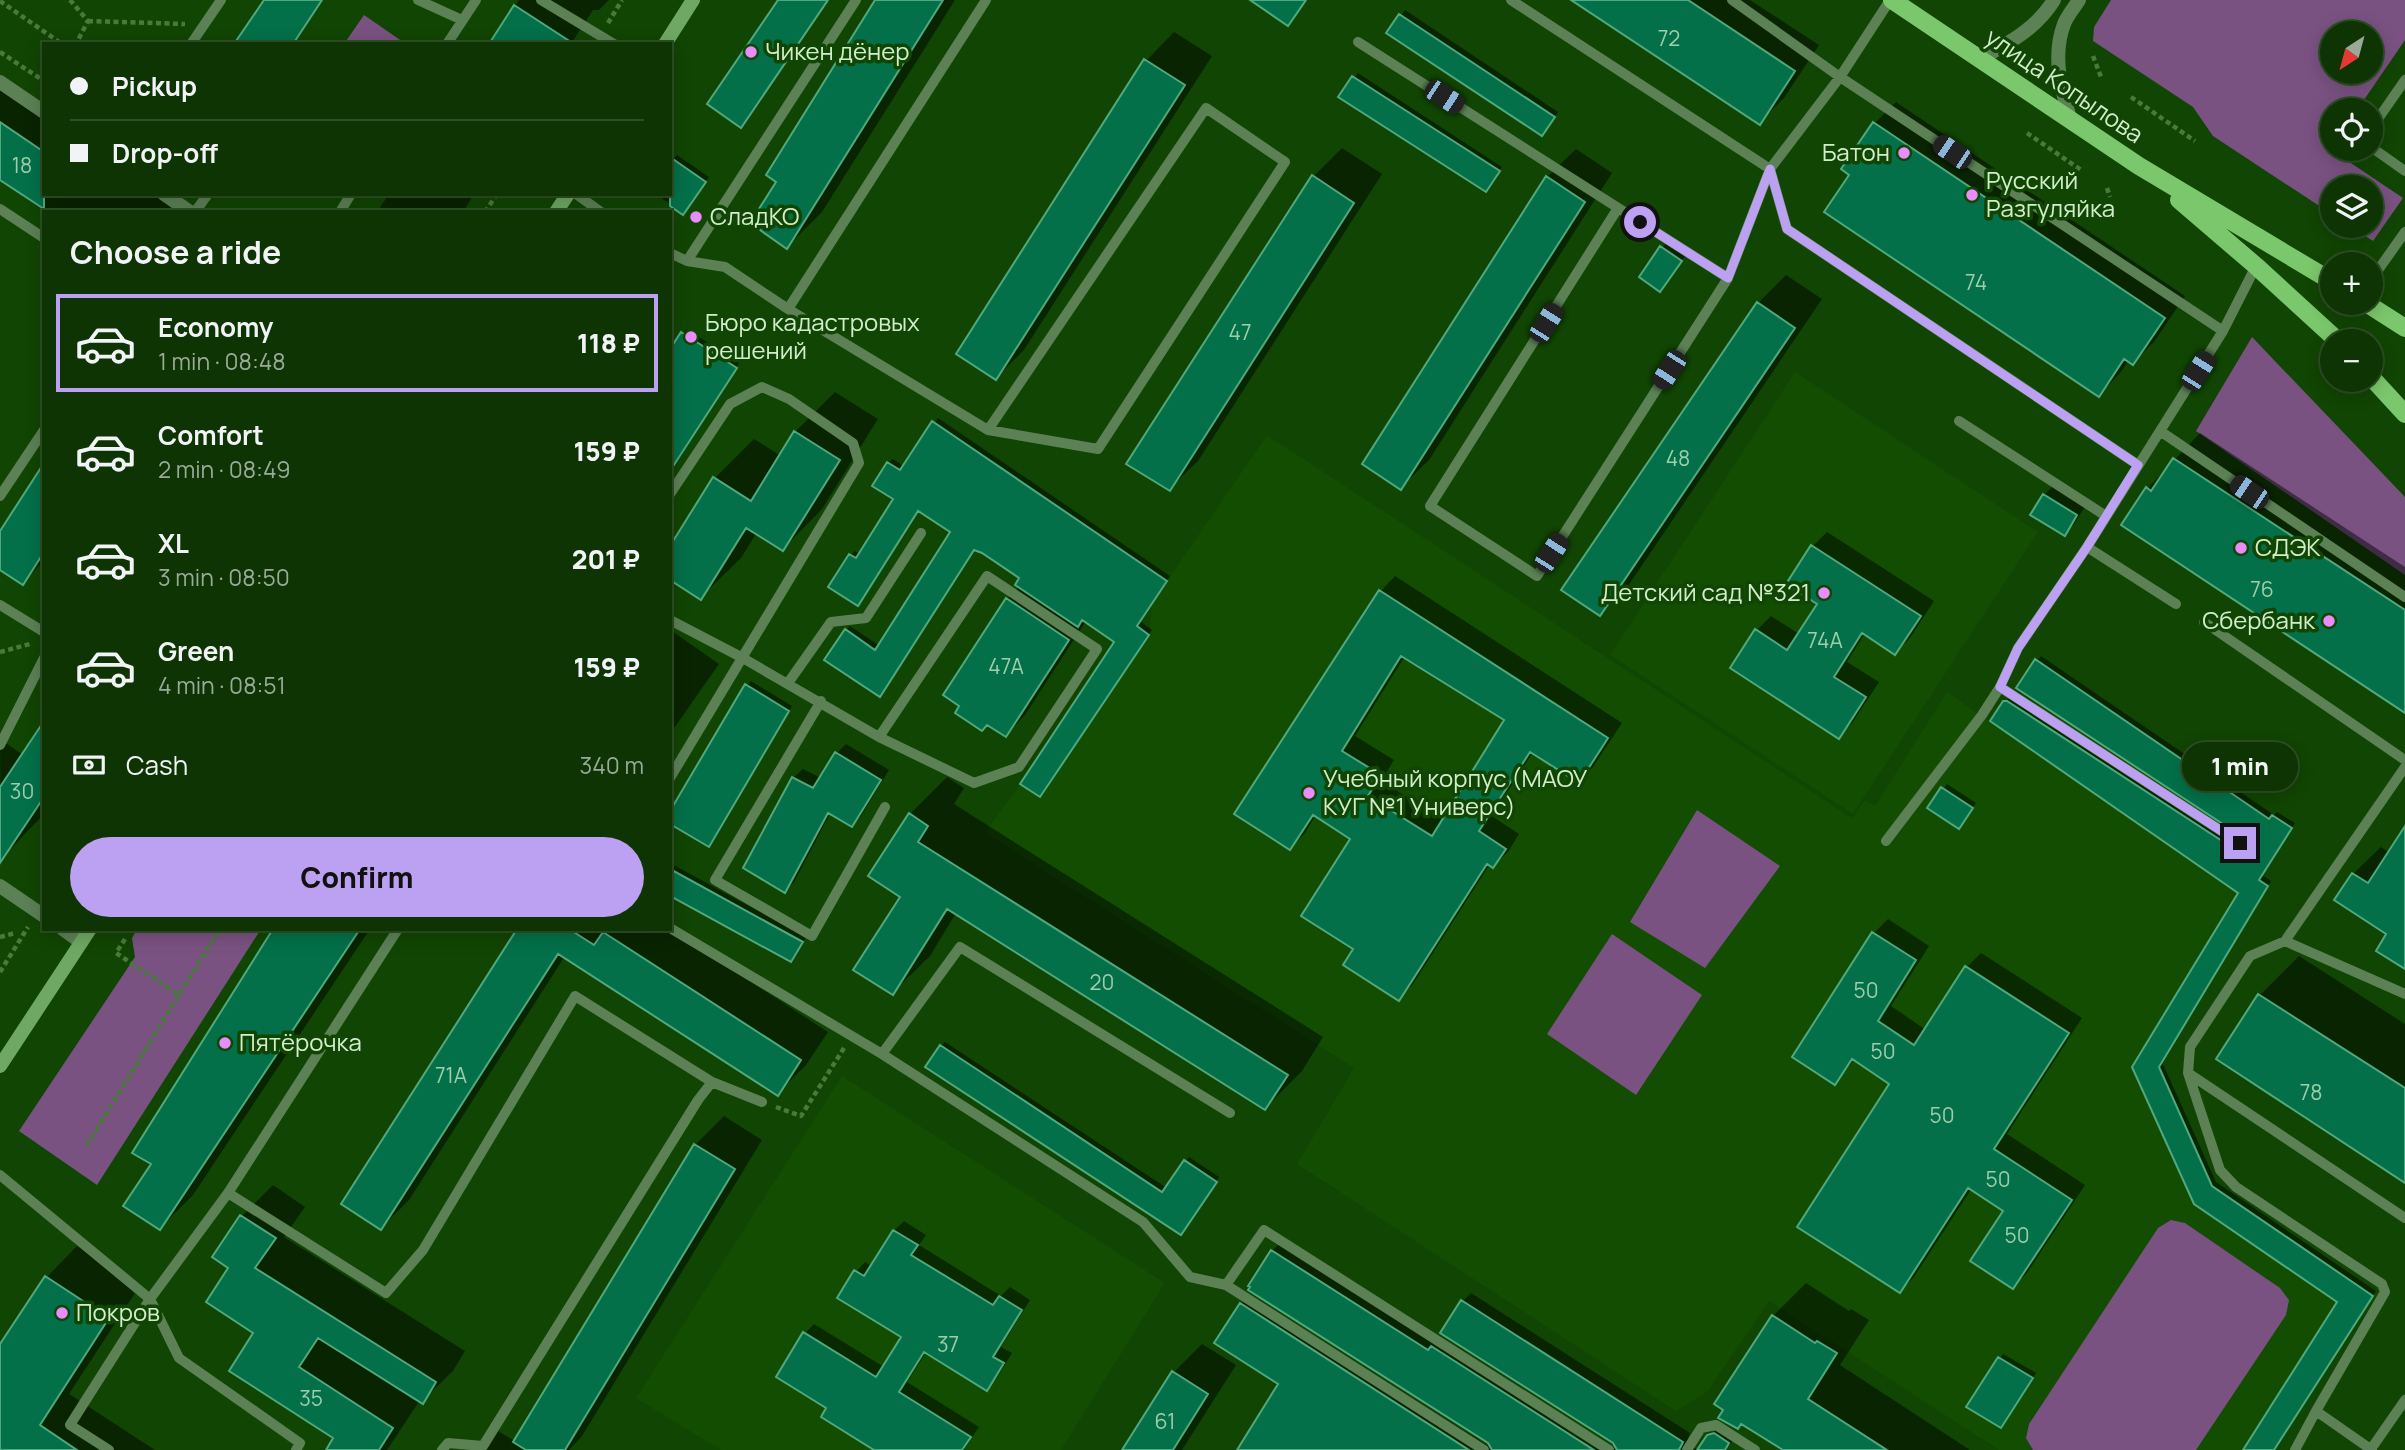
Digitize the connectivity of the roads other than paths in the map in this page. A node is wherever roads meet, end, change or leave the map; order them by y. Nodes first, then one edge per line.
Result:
1 (221, 0) edge
2 (418, 0) edge
3 (476, 0) edge
4 (541, 0) edge
5 (693, 0) edge
6 (856, 0) edge
7 (986, 0) edge
8 (1511, 0) edge
9 (1732, 0) edge
10 (1891, 0) edge
11 (2054, 0) edge
12 (2079, 0) edge
13 (462, 20) junction
14 (192, 42) edge
15 (448, 42) edge
16 (610, 42) edge
17 (665, 42) edge
18 (1357, 42) dead end
19 (1980, 59) junction
20 (1840, 77) junction
21 (2405, 79) edge
22 (0, 82) edge
23 (42, 111) edge
24 (2383, 111) edge
25 (2070, 118) junction
26 (2383, 155) edge
27 (2139, 166) junction
28 (1770, 169) junction
29 (2405, 171) edge
30 (167, 196) edge
31 (206, 196) edge
32 (579, 196) edge
33 (1618, 208) junction
34 (0, 209) edge
35 (189, 210) edge
36 (194, 210) edge
37 (598, 210) edge
38 (2405, 232) edge
39 (42, 237) edge
40 (672, 254) edge
41 (687, 261) junction
42 (2383, 263) edge
43 (2256, 266) junction
44 (2320, 274) edge
45 (1728, 278) junction
46 (788, 309) junction
47 (2383, 314) edge
48 (2405, 328) edge
49 (2325, 329) edge
50 (2223, 331) junction
51 (2383, 390) edge
52 (2405, 414) edge
53 (1959, 421) dead end
54 (988, 430) junction
55 (2160, 431) junction
56 (42, 433) edge
57 (2138, 465) junction
58 (672, 491) edge
59 (0, 496) edge
60 (2106, 516) junction
61 (921, 533) dead end
62 (2087, 547) junction
63 (2405, 597) edge
64 (2176, 604) dead end
65 (0, 605) edge
66 (672, 621) edge
67 (2204, 622) dead end
68 (42, 631) edge
69 (741, 657) junction
70 (42, 662) edge
71 (788, 683) junction
72 (2000, 687) junction
73 (821, 701) junction
74 (879, 737) junction
75 (0, 745) edge
76 (2405, 760) edge
77 (2405, 767) edge
78 (672, 775) edge
79 (885, 807) dead end
80 (1886, 841) dead end
81 (2240, 843) dead end
82 (0, 886) edge
83 (42, 915) edge
84 (672, 929) edge
85 (397, 931) edge
86 (86, 936) edge
87 (2285, 942) junction
88 (2405, 994) edge
89 (882, 1054) junction
90 (0, 1066) edge
91 (2188, 1073) junction
92 (712, 1082) junction
93 (762, 1102) road end
94 (1230, 1113) dead end
95 (0, 1175) edge
96 (228, 1193) junction
97 (2405, 1217) edge
98 (1226, 1285) junction
99 (150, 1299) junction
100 (2405, 1400) edge
101 (2316, 1411) junction
102 (486, 1448) edge
103 (109, 1450) edge
104 (296, 1450) edge
105 (442, 1450) edge
106 (1484, 1450) edge
107 (1609, 1450) edge
108 (1687, 1450) edge
109 (1755, 1450) edge
110 (2295, 1450) edge
111 (2371, 1450) edge

1 - 14 lane
2 - 13 lane
3 - 13 lane
4 - 16 lane
5 - 17 main road
6 - 41 lane
7 - 46 lane
8 - 28 lane
9 - 20 lane
10 - 19 main road, улица Копылова
10 - 20 lane
11 - 19 street
12 - 25 street
13 - 15 lane
18 - 33 lane
19 - 25 main road, улица Копылова
20 - 28 lane
20 - 50 lane
21 - 24 lane
22 - 23 street
25 - 27 main road, улица Копылова
26 - 29 lane
27 - 43 main road, улица Копылова
27 - 44 main road, улица Копылова
28 - 45 lane
28 - 57 lane
30 - 35 street
31 - 36 lane
32 - 37 lane
33 - 45 lane
33 - 45 lane
34 - 39 lane
38 - 42 lane
40 - 41 lane
41 - 46 lane
43 - 49 main road, улица Копылова
43 - 50 lane
46 - 54 lane
47 - 48 main road
50 - 55 lane
51 - 52 main road
53 - 60 lane
54 - 54 lane
55 - 57 lane
55 - 63 lane
56 - 59 lane
57 - 60 lane
58 - 69 lane
60 - 62 lane
61 - 71 lane
62 - 64 lane
62 - 72 lane
65 - 68 lane
66 - 69 lane
67 - 76 lane
69 - 71 lane
69 - 78 lane
70 - 75 lane
71 - 73 lane
72 - 80 lane
72 - 81 lane
73 - 74 lane
73 - 79 lane
74 - 74 lane
77 - 87 lane
82 - 83 street
84 - 89 lane
85 - 96 lane
86 - 90 main road
87 - 88 lane
87 - 91 lane
89 - 94 lane
89 - 98 lane
91 - 97 lane
91 - 101 lane
92 - 93 lane
92 - 96 lane
92 - 102 lane
95 - 99 lane
96 - 99 lane
98 - 106 lane
98 - 107 lane
99 - 103 lane
99 - 104 lane
100 - 111 lane
101 - 110 lane
101 - 111 lane
102 - 105 lane
108 - 109 lane

